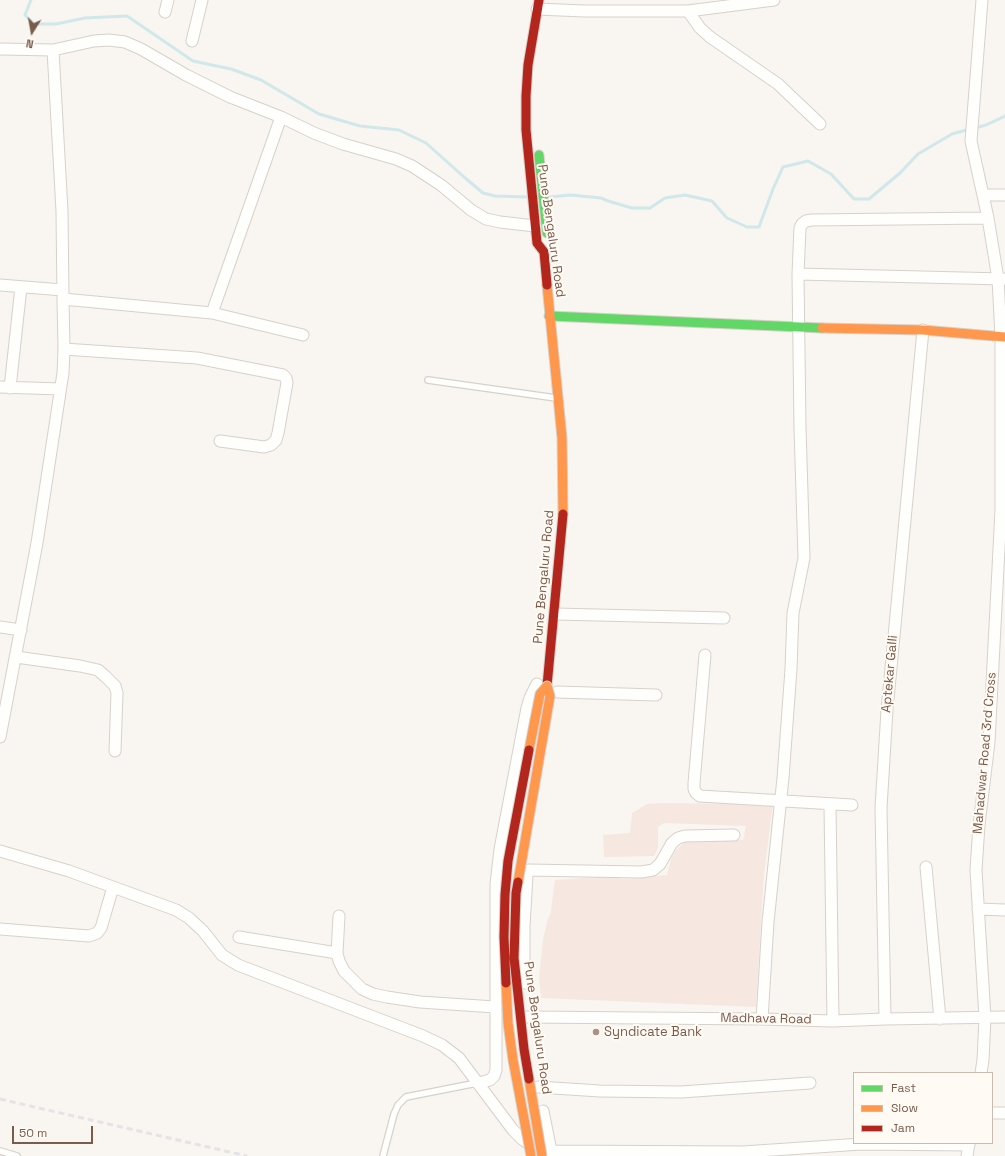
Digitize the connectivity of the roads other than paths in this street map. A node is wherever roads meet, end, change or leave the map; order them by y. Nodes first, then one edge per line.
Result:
1 (168, 0) edge
2 (202, 0) edge
3 (774, 0) edge
4 (982, 0) edge
5 (543, 5) edge
6 (688, 10) junction
7 (165, 12) dead end
8 (192, 41) dead end
9 (0, 49) edge
10 (53, 50) junction
11 (281, 117) junction
12 (535, 120) dead end
13 (820, 124) dead end
14 (537, 142) dead end
15 (983, 195) junction
16 (1005, 195) edge
17 (988, 218) junction
18 (535, 226) junction
19 (544, 252) junction
20 (798, 274) junction
21 (1002, 279) edge
22 (0, 285) edge
23 (21, 287) junction
24 (63, 295) junction
25 (212, 313) junction
26 (549, 316) junction
27 (799, 328) junction
28 (923, 330) junction
29 (303, 335) dead end
30 (1003, 336) edge
31 (64, 349) junction
32 (428, 380) dead end
33 (5, 387) edge
34 (60, 389) junction
35 (558, 398) junction
36 (220, 441) dead end
37 (1002, 552) edge
38 (554, 614) junction
39 (724, 618) dead end
40 (0, 627) edge
41 (21, 630) junction
42 (705, 655) dead end
43 (16, 657) junction
44 (548, 674) junction
45 (547, 686) junction
46 (557, 692) junction
47 (656, 695) dead end
48 (0, 737) edge
49 (116, 751) dead end
50 (780, 801) junction
51 (830, 805) junction
52 (852, 805) dead end
53 (734, 835) dead end
54 (0, 851) edge
55 (926, 867) dead end
56 (528, 870) junction
57 (113, 887) junction
58 (978, 909) junction
59 (1005, 910) edge
60 (339, 916) dead end
61 (0, 929) edge
62 (239, 937) dead end
63 (337, 953) junction
64 (495, 1007) junction
65 (526, 1017) junction
66 (1005, 1017) edge
67 (986, 1018) junction
68 (762, 1019) junction
69 (886, 1019) junction
70 (940, 1019) junction
71 (833, 1021) junction
72 (981, 1072) edge
73 (478, 1083) junction
74 (810, 1083) dead end
75 (538, 1087) junction
76 (993, 1113) edge
77 (1005, 1114) edge
78 (969, 1144) edge
79 (0, 1151) edge
80 (546, 1154) edge
81 (17, 1156) edge
82 (382, 1156) edge
83 (530, 1156) edge
84 (967, 1156) edge

1 - 7 street
2 - 8 street
3 - 6 street
4 - 15 street, Mahadwar Road 3rd Cross
5 - 6 street
5 - 12 main road
5 - 18 main road, Pune Bengaluru Road
6 - 13 street
9 - 10 street
10 - 11 street
10 - 24 street
11 - 18 street
11 - 25 street
14 - 19 main road
15 - 16 street
15 - 17 street, Mahadwar Road 3rd Cross
17 - 20 street
17 - 21 street, Mahadwar Road 3rd Cross
18 - 19 main road, Pune Bengaluru Road
19 - 26 main road, Pune Bengaluru Road
20 - 21 street
20 - 27 street
21 - 30 street, Mahadwar Road 3rd Cross
22 - 23 street
23 - 24 street
23 - 33 street
24 - 25 street
24 - 31 street
25 - 29 street
26 - 27 main road
26 - 35 main road, Pune Bengaluru Road
27 - 28 main road
27 - 50 street
28 - 30 main road
28 - 69 street, Aptekar Galli
30 - 37 street, Mahadwar Road 3rd Cross
31 - 34 street
31 - 36 street
32 - 35 lane
33 - 34 street
34 - 41 street
35 - 38 main road, Pune Bengaluru Road
37 - 58 street, Mahadwar Road 3rd Cross
38 - 39 street
38 - 44 main road, Pune Bengaluru Road
40 - 41 street
41 - 43 street
42 - 50 street
43 - 48 street
43 - 49 street
44 - 45 main road, Pune Bengaluru Road
44 - 46 street
44 - 64 street
45 - 80 main road, Pune Bengaluru Road, bridge
45 - 83 main road, bridge
46 - 47 street
46 - 56 street
50 - 51 street
50 - 68 street
51 - 52 street
51 - 71 street
53 - 56 street
54 - 57 street
55 - 70 street
56 - 65 street
57 - 61 street
57 - 73 street
58 - 59 street
58 - 67 street, Mahadwar Road 3rd Cross
60 - 63 street
62 - 63 street
63 - 64 street
64 - 73 street
65 - 68 street, Madhava Road
65 - 75 street
66 - 67 street, Madhava Road
67 - 70 street, Madhava Road
67 - 72 street, Mahadwar Road 3rd Cross
68 - 71 street, Madhava Road
69 - 70 street, Madhava Road
69 - 71 street, Madhava Road
73 - 80 street
73 - 82 lane
74 - 75 street
75 - 80 street
76 - 77 street
78 - 80 street
78 - 84 street
79 - 81 lane

